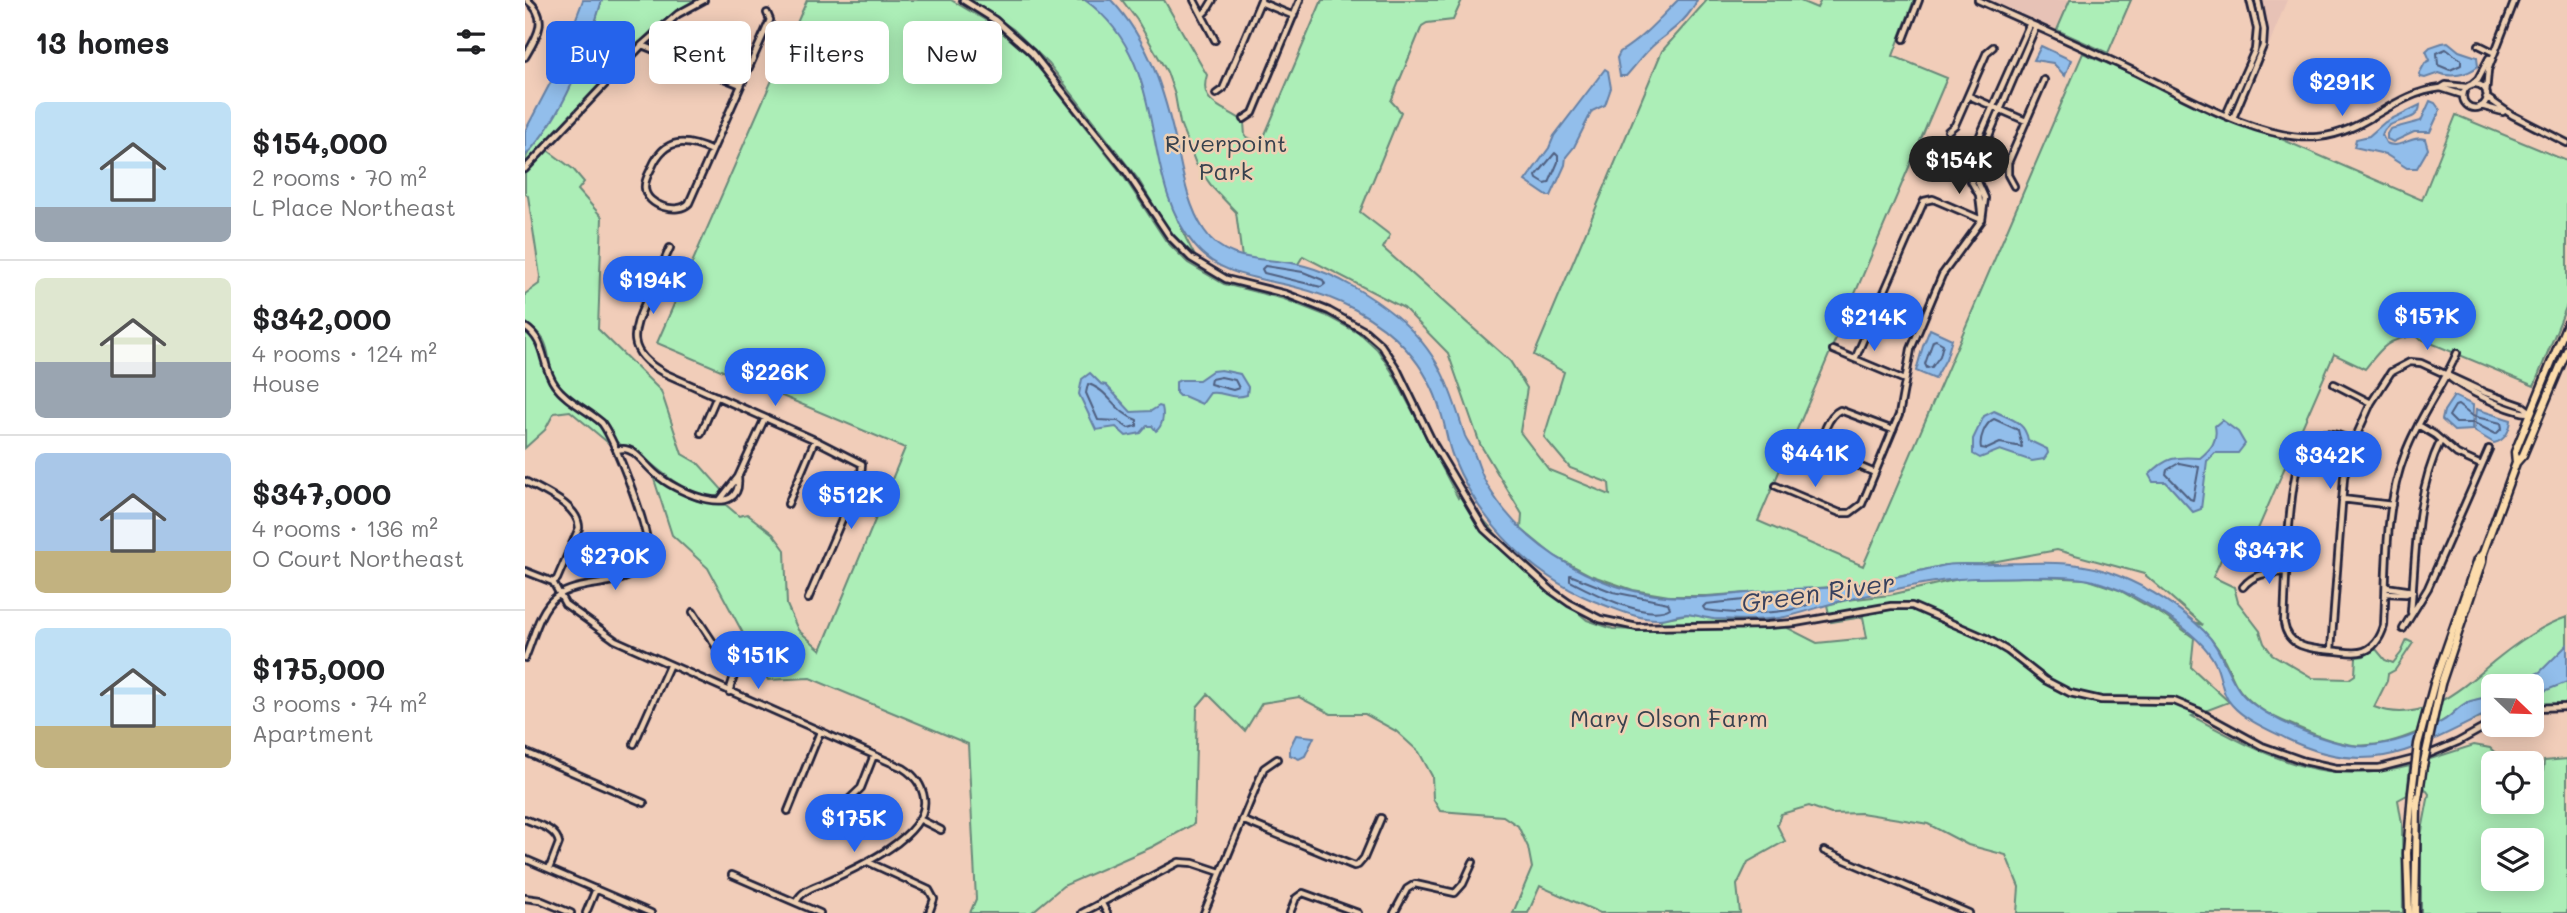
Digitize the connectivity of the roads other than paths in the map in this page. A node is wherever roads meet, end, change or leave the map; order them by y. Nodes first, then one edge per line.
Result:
1 (527, 0) edge
2 (704, 0) edge
3 (963, 0) edge
4 (1194, 0) edge
5 (1213, 0) edge
6 (1300, 0) edge
7 (1919, 0) edge
8 (1977, 0) edge
9 (2250, 0) edge
10 (2257, 0) edge
11 (2515, 0) edge
12 (1260, 1) edge
13 (767, 13) dead end
14 (1202, 15) junction
15 (1294, 16) junction
16 (2033, 25) junction
17 (1904, 39) dead end
18 (1215, 40) dead end
19 (2498, 41) junction
20 (642, 45) junction
21 (2479, 45) dead end
22 (1993, 47) dead end
23 (2493, 52) junction
24 (525, 57) edge
25 (2044, 80) dead end
26 (741, 85) junction
27 (2469, 86) junction
28 (2441, 88) junction
29 (1216, 94) dead end
30 (2463, 95) junction
31 (2486, 95) junction
32 (1968, 96) junction
33 (2480, 106) junction
34 (1993, 107) junction
35 (2000, 110) junction
36 (2226, 115) junction
37 (2512, 115) junction
38 (2233, 118) junction
39 (1244, 119) dead end
40 (2026, 121) junction
41 (1948, 131) dead end
42 (2567, 143) edge
43 (712, 151) junction
44 (1965, 162) junction
45 (525, 169) edge
46 (2014, 186) dead end
47 (1982, 220) junction
48 (670, 248) dead end
49 (625, 264) dead end
50 (660, 269) junction
51 (2567, 324) edge
52 (525, 327) edge
53 (1833, 350) dead end
54 (2457, 353) dead end
55 (2566, 353) edge
56 (1855, 359) junction
57 (2447, 376) junction
58 (1905, 380) junction
59 (2334, 384) dead end
60 (717, 396) junction
61 (2371, 403) junction
62 (2531, 413) junction
63 (765, 418) junction
64 (2418, 425) junction
65 (1893, 430) junction
66 (701, 433) dead end
67 (815, 440) junction
68 (2441, 440) junction
69 (2354, 441) junction
70 (2489, 449) dead end
71 (617, 450) junction
72 (2523, 455) junction
73 (2516, 463) junction
74 (2481, 465) junction
75 (1875, 473) junction
76 (525, 481) edge
77 (1776, 486) dead end
78 (2342, 499) junction
79 (788, 504) dead end
80 (2392, 505) junction
81 (525, 571) edge
82 (2287, 572) junction
83 (553, 582) junction
84 (2243, 587) dead end
85 (2386, 590) junction
86 (2413, 591) junction
87 (2425, 592) junction
88 (559, 594) junction
89 (808, 599) dead end
90 (694, 612) dead end
91 (2411, 613) junction
92 (2403, 629) dead end
93 (2331, 650) junction
94 (525, 659) edge
95 (669, 666) junction
96 (729, 692) junction
97 (2567, 707) edge
98 (2545, 708) edge
99 (2481, 729) edge
100 (820, 732) junction
101 (634, 744) dead end
102 (525, 752) edge
103 (874, 755) junction
104 (1277, 759) dead end
105 (2415, 793) junction
106 (644, 803) dead end
107 (840, 808) dead end
108 (788, 811) dead end
109 (1381, 818) dead end
110 (525, 819) edge
111 (921, 820) junction
112 (1242, 820) junction
113 (941, 830) dead end
114 (1824, 852) dead end
115 (525, 859) edge
116 (867, 861) junction
117 (1473, 862) dead end
118 (549, 869) junction
119 (1220, 872) junction
120 (732, 875) dead end
121 (596, 889) junction
122 (525, 898) edge
123 (796, 902) junction
124 (1101, 902) junction
125 (571, 913) edge
126 (586, 913) edge
127 (650, 913) edge
128 (820, 913) edge
129 (929, 913) edge
130 (1082, 913) edge
131 (1107, 913) edge
132 (1204, 913) edge
133 (1290, 913) edge
134 (1358, 913) edge
135 (1394, 913) edge
136 (1969, 913) edge
137 (2409, 913) edge
138 (2416, 913) edge

1 - 24 street
2 - 20 street
3 - 99 street
4 - 14 street
5 - 14 street
6 - 15 street
7 - 17 street
8 - 16 street
9 - 36 street
10 - 38 street
11 - 19 street
12 - 15 street
12 - 29 street
13 - 26 street
14 - 18 street
15 - 39 street
16 - 34 street
16 - 35 street
16 - 36 street
19 - 23 street
19 - 31 street
20 - 26 street
20 - 45 street
21 - 23 street
22 - 32 street
23 - 27 street
25 - 40 street
26 - 43 street
27 - 28 street
27 - 30 street
27 - 31 street
28 - 30 street
28 - 38 street
30 - 33 street
31 - 33 street
31 - 37 street
32 - 34 street
32 - 41 street
33 - 37 street
34 - 35 street
34 - 44 street
35 - 40 street
35 - 44 street
36 - 38 street
37 - 42 street
40 - 46 street
43 - 43 street
44 - 44 street
44 - 47 street
47 - 56 street
47 - 58 street
48 - 50 street
49 - 50 street
50 - 60 street
51 - 62 main road
52 - 71 street
53 - 56 street
54 - 57 street
55 - 62 main road
55 - 72 main road
56 - 58 street
57 - 61 street
57 - 62 street
57 - 64 street
58 - 65 street
59 - 61 street
60 - 63 street
60 - 66 street
61 - 69 street
62 - 72 main road
62 - 73 main road
63 - 67 street
63 - 71 street
64 - 68 street
64 - 80 street
65 - 75 street
65 - 75 street
67 - 79 street
67 - 89 street
68 - 74 street
68 - 86 street
69 - 78 street
69 - 82 street
70 - 74 street
71 - 88 street
72 - 73 main road
73 - 105 main road, bridge
74 - 87 street
75 - 77 street
76 - 83 street
78 - 80 street
78 - 93 street
80 - 85 street
81 - 83 street
82 - 84 street
82 - 93 street
83 - 88 street
85 - 86 street
85 - 93 street
86 - 87 street
86 - 91 street
87 - 91 street
88 - 94 street
88 - 95 street
90 - 96 street
91 - 92 street
95 - 96 street
95 - 101 street
96 - 100 street
97 - 98 street
100 - 103 street
100 - 108 street
102 - 106 street
103 - 107 street
103 - 111 street
104 - 112 street
105 - 137 main road
105 - 138 main road
109 - 112 street
110 - 118 street
111 - 113 street
111 - 116 street
112 - 119 street
114 - 136 street
115 - 118 street
116 - 123 street
116 - 129 street
117 - 135 street
118 - 121 street
119 - 124 street
119 - 132 street
120 - 123 street
121 - 126 street
121 - 127 street
122 - 125 street
123 - 128 street
124 - 130 street
124 - 131 street
133 - 134 street

